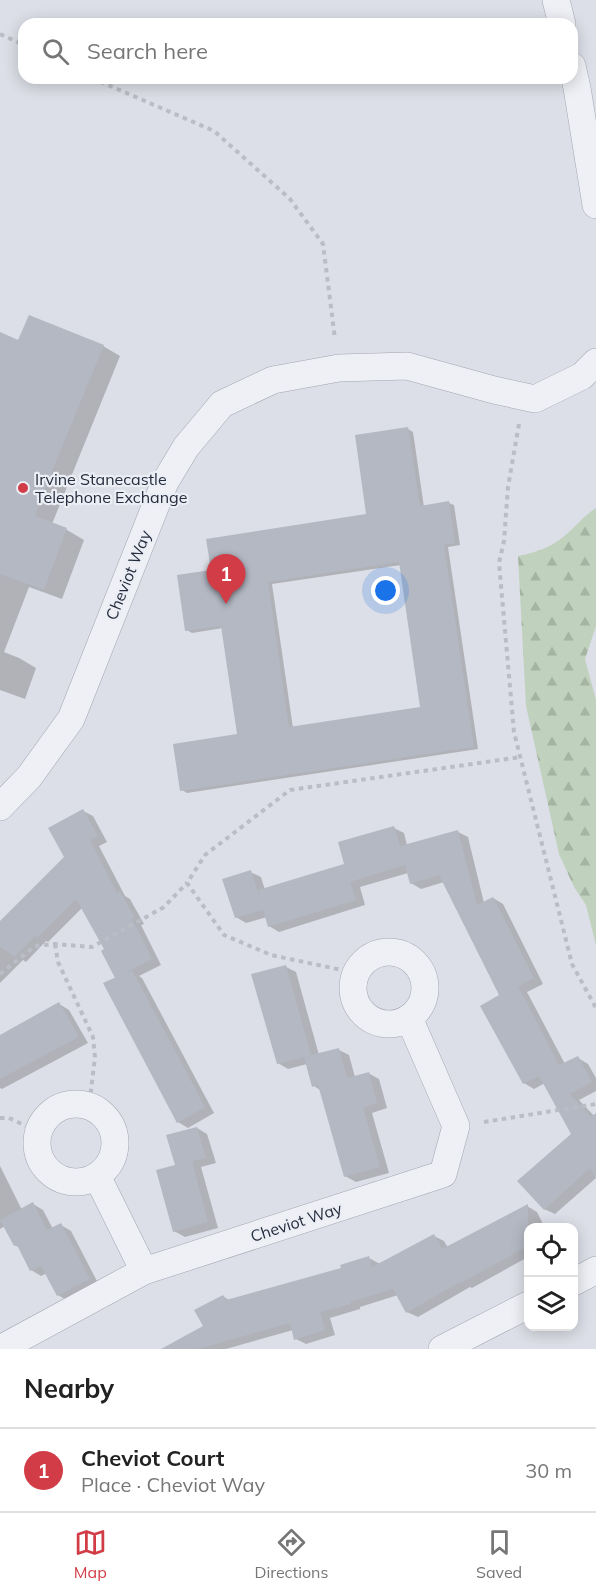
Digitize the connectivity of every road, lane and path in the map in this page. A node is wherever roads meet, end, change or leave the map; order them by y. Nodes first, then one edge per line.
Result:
1 (556, 0) edge
2 (560, 18) edge
3 (0, 34) edge
4 (18, 42) edge
5 (106, 84) edge
6 (576, 84) edge
7 (596, 206) edge
8 (339, 368) junction
9 (591, 377) edge
10 (494, 390) junction
11 (521, 757) junction
12 (0, 807) edge
13 (187, 883) junction
14 (55, 944) junction
15 (356, 973) junction
16 (0, 974) edge
17 (596, 1008) edge
18 (409, 1018) junction
19 (596, 1104) edge
20 (89, 1107) junction
21 (0, 1118) edge
22 (456, 1126) junction
23 (39, 1132) junction
24 (97, 1176) junction
25 (144, 1270) junction
26 (596, 1270) edge
27 (578, 1279) edge
28 (524, 1307) edge
29 (0, 1349) edge
30 (442, 1349) edge

1 - 2 street
3 - 4 path
5 - 8 path
6 - 7 street
8 - 10 street, Cheviot Way
8 - 12 street, Cheviot Way
9 - 10 street, Cheviot Way
10 - 11 path
11 - 13 path
11 - 17 path
13 - 14 path
13 - 15 path
14 - 16 path
14 - 20 path
15 - 18 street
15 - 18 street
18 - 22 street
19 - 22 path
20 - 23 street
20 - 24 street
21 - 23 path
22 - 25 street, Cheviot Way
23 - 24 street
24 - 25 street
25 - 29 street, Cheviot Way
26 - 27 street
28 - 30 street

